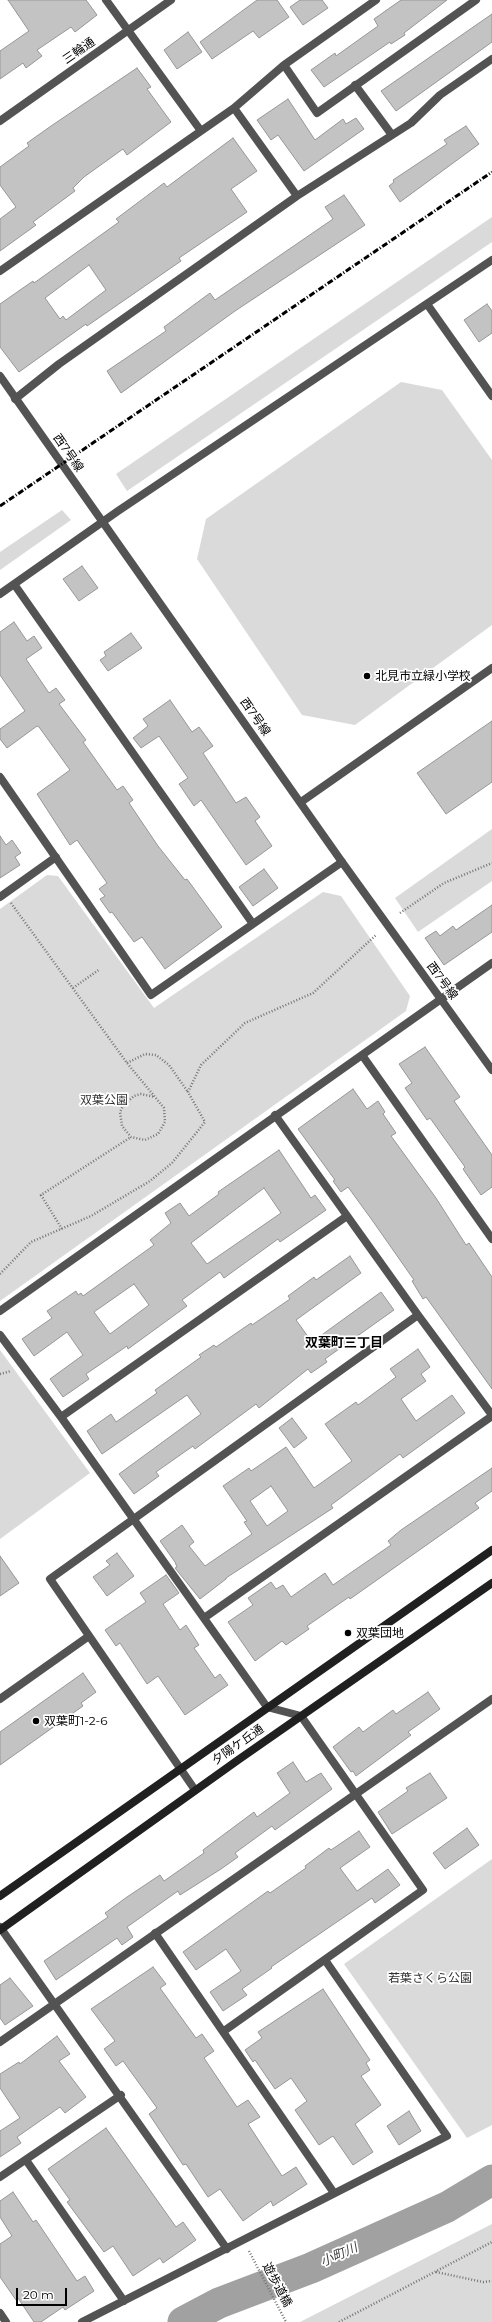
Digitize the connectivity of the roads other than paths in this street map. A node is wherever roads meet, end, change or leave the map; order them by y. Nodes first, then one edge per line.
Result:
1 (106, 0) edge
2 (171, 0) edge
3 (376, 0) edge
4 (476, 0) edge
5 (128, 31) junction
6 (492, 59) edge
7 (284, 65) junction
8 (355, 85) junction
9 (234, 108) junction
10 (0, 121) edge
11 (201, 131) junction
12 (392, 135) junction
13 (297, 196) junction
14 (492, 260) edge
15 (0, 271) edge
16 (427, 304) junction
17 (0, 376) edge
18 (492, 396) edge
19 (15, 399) junction
20 (102, 522) junction
21 (14, 584) junction
22 (0, 594) edge
23 (492, 668) edge
24 (0, 777) edge
25 (301, 802) junction
26 (56, 857) junction
27 (342, 862) junction
28 (2, 895) edge
29 (253, 924) junction
30 (492, 963) edge
31 (441, 999) junction
32 (362, 1055) junction
33 (492, 1070) edge
34 (275, 1115) junction
35 (347, 1216) junction
36 (492, 1239) edge
37 (0, 1311) edge
38 (418, 1315) junction
39 (0, 1335) edge
40 (492, 1415) edge
41 (61, 1417) junction
42 (133, 1518) junction
43 (492, 1550) edge
44 (492, 1583) edge
45 (204, 1618) junction
46 (89, 1636) junction
47 (0, 1699) edge
48 (492, 1699) edge
49 (267, 1707) junction
50 (300, 1716) junction
51 (180, 1768) junction
52 (195, 1790) junction
53 (354, 1793) junction
54 (0, 1896) edge
55 (0, 1929) edge
56 (155, 1933) junction
57 (325, 1960) junction
58 (54, 2003) junction
59 (224, 2030) junction
60 (0, 2042) edge
61 (120, 2095) junction
62 (26, 2160) junction
63 (0, 2177) edge
64 (334, 2193) junction
65 (227, 2249) junction
66 (124, 2301) junction
67 (0, 2313) edge
68 (6, 2322) edge
69 (82, 2322) edge

1 - 5 street
2 - 5 street, 三輪通
3 - 7 street
4 - 8 street
5 - 10 street, 三輪通
5 - 11 street
6 - 12 street
7 - 8 street
7 - 9 street
8 - 12 street
9 - 11 street
9 - 13 street
11 - 15 street
12 - 13 street
13 - 19 street
14 - 16 street
16 - 18 street
16 - 20 street
17 - 19 street, 西7号線
19 - 20 street, 西7号線
20 - 21 street
20 - 25 street, 西7号線
21 - 22 street
21 - 29 street
23 - 25 street
24 - 26 street
25 - 27 street, 西7号線
26 - 28 street
26 - 29 street
27 - 29 street
27 - 31 street, 西7号線
30 - 31 street
31 - 32 street
31 - 33 street, 西7号線
32 - 34 street
32 - 36 street
34 - 35 street
34 - 37 street
35 - 38 street
35 - 41 street
38 - 40 street
38 - 42 street
39 - 41 street
40 - 45 street
41 - 42 street
42 - 45 street
42 - 46 street
43 - 49 main road, 夕陽ケ丘通
44 - 50 main road, 夕陽ケ丘通
45 - 49 street
46 - 47 street
46 - 51 street
48 - 53 street
49 - 50 street
49 - 51 main road, 夕陽ケ丘通
50 - 52 main road, 夕陽ケ丘通
50 - 53 street
51 - 52 street
51 - 54 main road, 夕陽ケ丘通
52 - 55 main road, 夕陽ケ丘通
53 - 56 street
53 - 57 street
55 - 58 street
56 - 58 street
56 - 59 street
57 - 59 street
57 - 64 street
58 - 60 street
58 - 61 street
59 - 64 street
61 - 62 street
61 - 65 street
62 - 63 street
62 - 66 street
64 - 65 street
65 - 66 street
66 - 69 street
67 - 68 street

